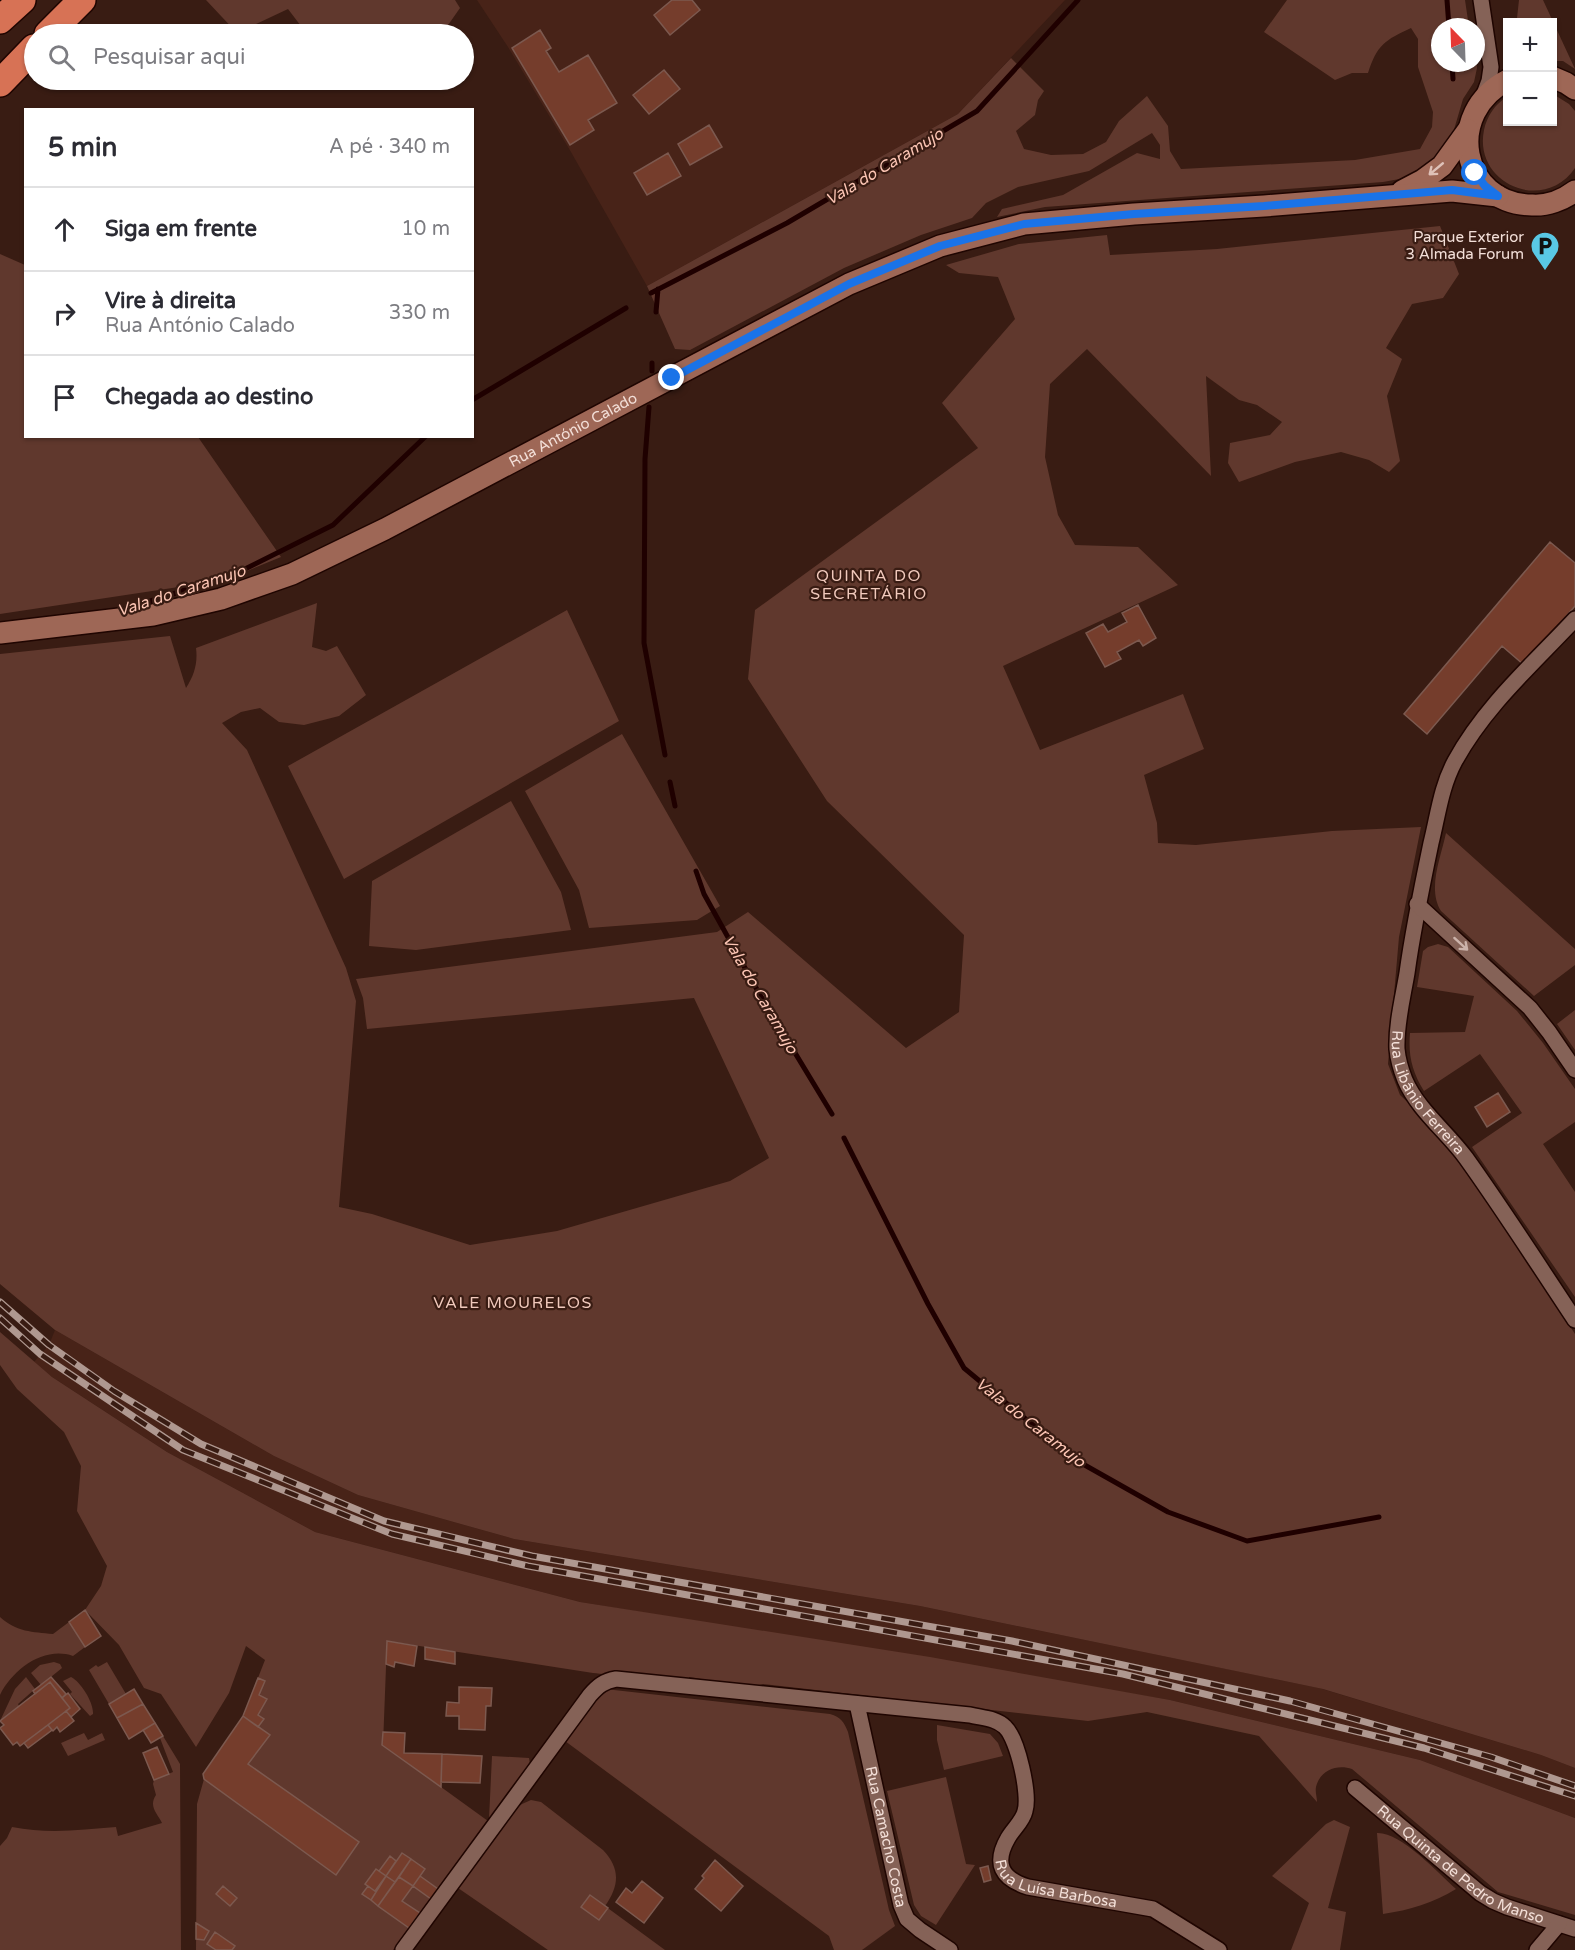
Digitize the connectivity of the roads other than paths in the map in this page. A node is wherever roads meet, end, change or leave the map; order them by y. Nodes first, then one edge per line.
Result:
1 (22, 0) edge
2 (82, 0) edge
3 (1481, 0) edge
4 (0, 20) edge
5 (58, 24) edge
6 (24, 59) edge
7 (1557, 79) edge
8 (1503, 82) edge
9 (0, 84) edge
10 (1575, 89) edge
11 (1483, 97) junction
12 (1468, 130) junction
13 (1574, 194) edge
14 (1394, 195) junction
15 (1498, 196) junction
16 (1575, 620) edge
17 (0, 633) edge
18 (1417, 904) junction
19 (1575, 1070) edge
20 (1575, 1320) edge
21 (857, 1704) junction
22 (1355, 1788) dead end
23 (1559, 1924) junction
24 (1575, 1929) edge
25 (403, 1950) edge
26 (950, 1950) edge
27 (1219, 1950) edge
28 (1537, 1950) edge

1 - 4 highway
2 - 5 highway
3 - 11 street
6 - 9 highway
7 - 10 street
8 - 11 street
11 - 12 street
12 -> 14 street, Rua António Calado
12 - 15 street
13 - 15 street, Rua António Calado
14 - 15 street, Rua António Calado
14 - 17 street, Rua António Calado
16 - 18 street, Rua Libânio Ferreira
18 -> 19 street
18 - 20 street, Rua Libânio Ferreira
21 - 25 street
21 - 26 street, Rua Camacho Costa
21 - 27 street, Rua Luísa Barbosa
22 - 23 street, Rua Quinta de Pedro Manso
23 - 24 street, Rua Quinta de Pedro Manso
23 - 28 street

